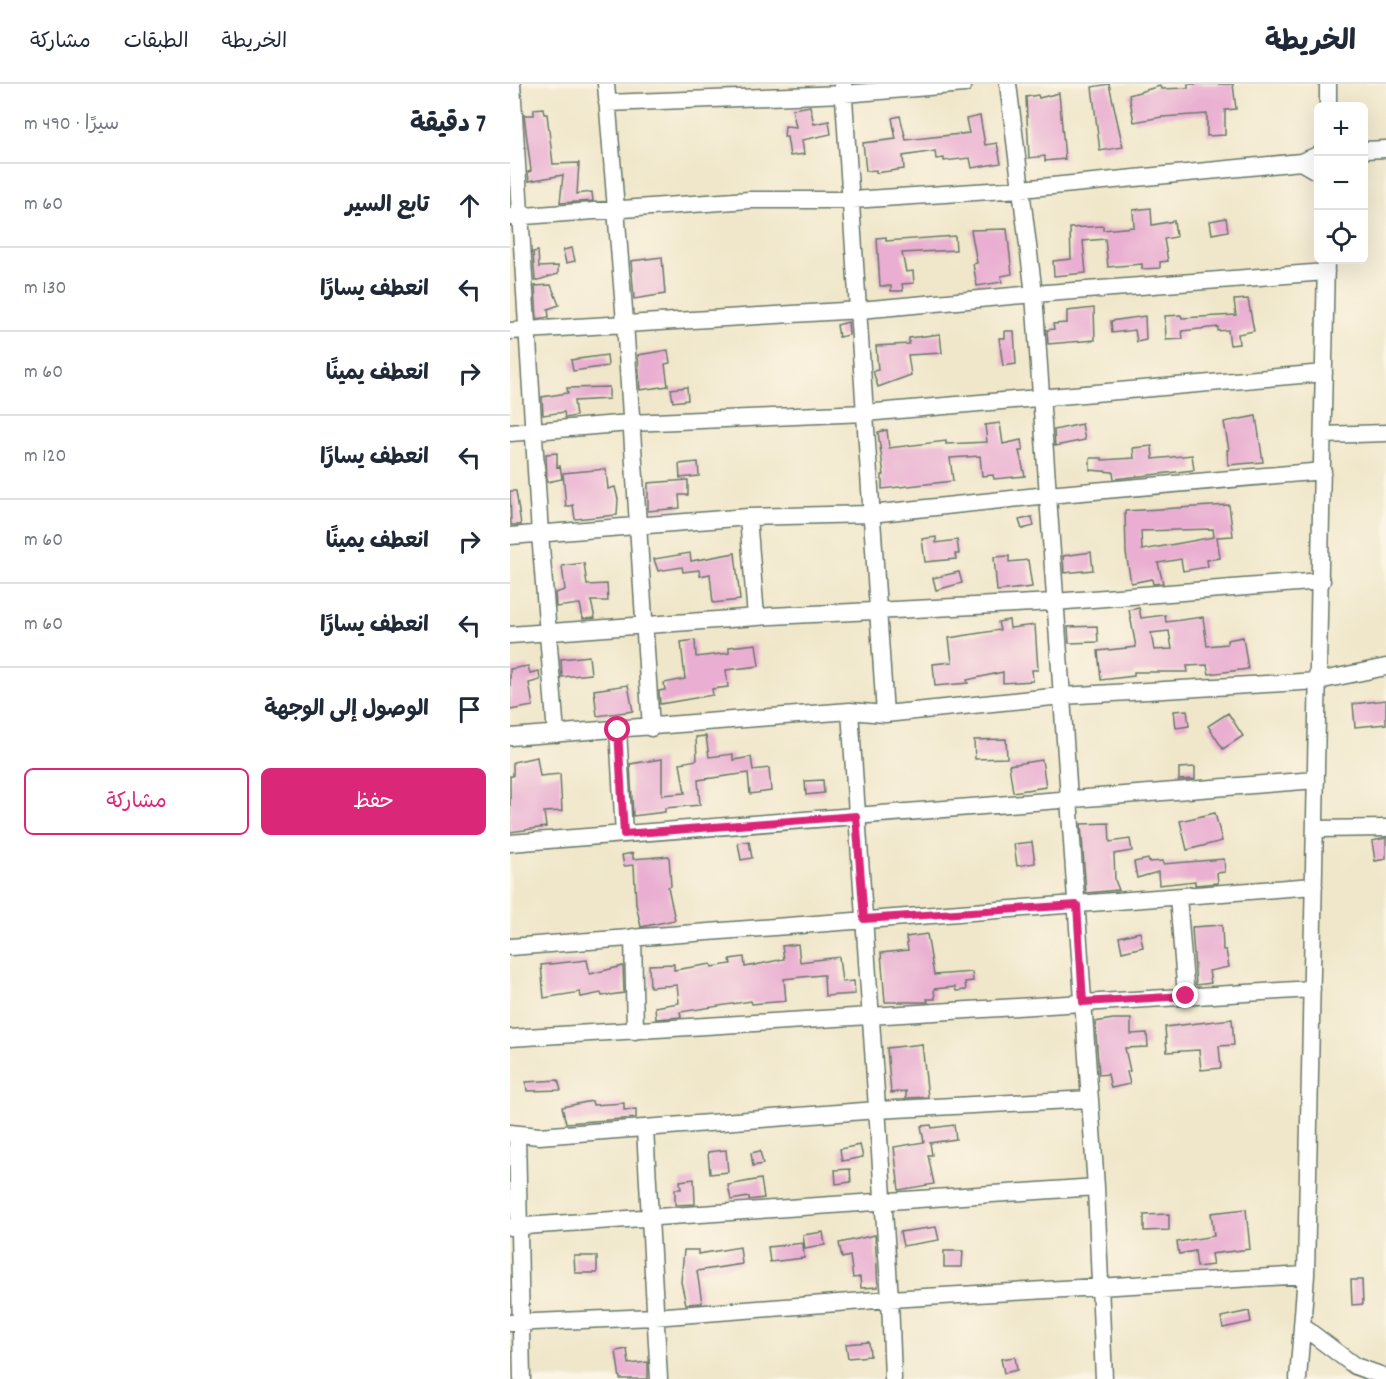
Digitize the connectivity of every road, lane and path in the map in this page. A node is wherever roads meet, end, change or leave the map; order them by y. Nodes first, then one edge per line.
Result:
1 (512, 84) edge
2 (606, 84) edge
3 (964, 84) edge
4 (1008, 84) edge
5 (1328, 84) edge
6 (843, 89) edge
7 (1328, 102) edge
8 (607, 103) junction
9 (1386, 149) edge
10 (1368, 150) edge
11 (1316, 156) edge
12 (1301, 162) junction
13 (1314, 170) edge
14 (1021, 189) junction
15 (852, 200) junction
16 (616, 210) junction
17 (515, 216) edge
18 (1326, 266) edge
19 (1034, 294) junction
20 (860, 310) junction
21 (625, 322) junction
22 (528, 330) junction
23 (510, 331) edge
24 (1324, 373) junction
25 (1040, 396) junction
26 (865, 413) junction
27 (630, 423) junction
28 (534, 432) junction
29 (510, 433) edge
30 (1386, 433) edge
31 (1323, 435) junction
32 (1323, 471) junction
33 (1048, 495) junction
34 (870, 514) junction
35 (748, 517) junction
36 (637, 525) junction
37 (540, 534) junction
38 (510, 536) edge
39 (1322, 581) junction
40 (1054, 603) junction
41 (878, 612) junction
42 (756, 617) junction
43 (644, 625) junction
44 (547, 632) junction
45 (510, 634) edge
46 (1386, 668) edge
47 (1318, 681) junction
48 (1062, 696) junction
49 (850, 711) junction
50 (885, 714) junction
51 (651, 728) junction
52 (618, 730) junction
53 (555, 734) junction
54 (510, 737) edge
55 (1316, 780) junction
56 (1069, 799) junction
57 (856, 816) junction
58 (1386, 828) edge
59 (1317, 829) junction
60 (624, 834) junction
61 (510, 843) edge
62 (1314, 886) junction
63 (1178, 897) junction
64 (1077, 905) junction
65 (864, 919) junction
66 (633, 937) junction
67 (510, 947) edge
68 (1312, 989) junction
69 (1186, 996) junction
70 (1083, 1002) junction
71 (871, 1017) junction
72 (636, 1031) junction
73 (510, 1038) edge
74 (1090, 1099) junction
75 (877, 1110) junction
76 (645, 1129) junction
77 (514, 1134) edge
78 (1096, 1186) junction
79 (884, 1202) junction
80 (650, 1218) junction
81 (514, 1226) edge
82 (1306, 1275) junction
83 (1100, 1287) junction
84 (890, 1299) junction
85 (654, 1317) junction
86 (516, 1323) edge
87 (1302, 1326) junction
88 (1386, 1377) edge
89 (522, 1379) edge
90 (658, 1379) edge
91 (893, 1379) edge
92 (1104, 1379) edge
93 (1298, 1379) edge

1 - 17 street
2 - 8 street
3 - 6 street
4 - 14 street
5 - 7 street
6 - 8 street
6 - 15 street
8 - 16 street
9 - 10 street
11 - 12 street
12 - 13 street
12 - 14 street
14 - 15 street
14 - 19 street
15 - 16 street
15 - 20 street
16 - 17 street
16 - 21 street
17 - 22 street
18 - 19 street
18 - 24 street
19 - 20 street
19 - 25 street
20 - 21 street
20 - 26 street
21 - 22 street
21 - 27 street
22 - 23 street
22 - 28 street
24 - 25 street
24 - 31 street
25 - 26 street
25 - 33 street
26 - 27 street
26 - 34 street
27 - 28 street
27 - 36 street
28 - 29 street
28 - 37 street
30 - 31 street
31 - 32 street
32 - 33 street
32 - 39 street
33 - 34 street
33 - 40 street
34 - 35 street
34 - 41 street
35 - 36 street
35 - 42 street
36 - 37 street
36 - 43 street
37 - 38 street
37 - 44 street
39 - 40 street
39 - 47 street
40 - 41 street
40 - 48 street
41 - 42 street
41 - 50 street
42 - 43 street
43 - 44 street
43 - 51 street
44 - 45 street
44 - 53 street
46 - 47 street
47 - 48 street
47 - 55 street
48 - 50 street
48 - 56 street
49 - 50 street
49 - 51 street
49 - 57 street
51 - 52 street
52 - 53 street
52 - 60 street
53 - 54 street
55 - 56 street
55 - 59 street
56 - 57 street
56 - 64 street
57 - 60 street
57 - 65 street
58 - 59 street
59 - 62 street
60 - 61 street
62 - 63 street
62 - 68 street
63 - 64 street
63 - 69 street
64 - 65 street
64 - 70 street
65 - 66 street
65 - 71 street
66 - 67 street
66 - 72 street
68 - 69 street
68 - 82 street
69 - 70 street
70 - 71 street
70 - 74 street
71 - 72 street
71 - 75 street
72 - 73 street
74 - 75 street
74 - 78 street
75 - 76 street
75 - 79 street
76 - 77 street
76 - 80 street
77 - 81 street
78 - 79 street
78 - 83 street
79 - 80 street
79 - 84 street
80 - 81 street
80 - 85 street
81 - 86 street
82 - 83 street
82 - 87 street
83 - 84 street
83 - 92 street
84 - 85 street
84 - 91 street
85 - 86 street
85 - 90 street
86 - 89 street
87 - 88 street
87 - 93 street

